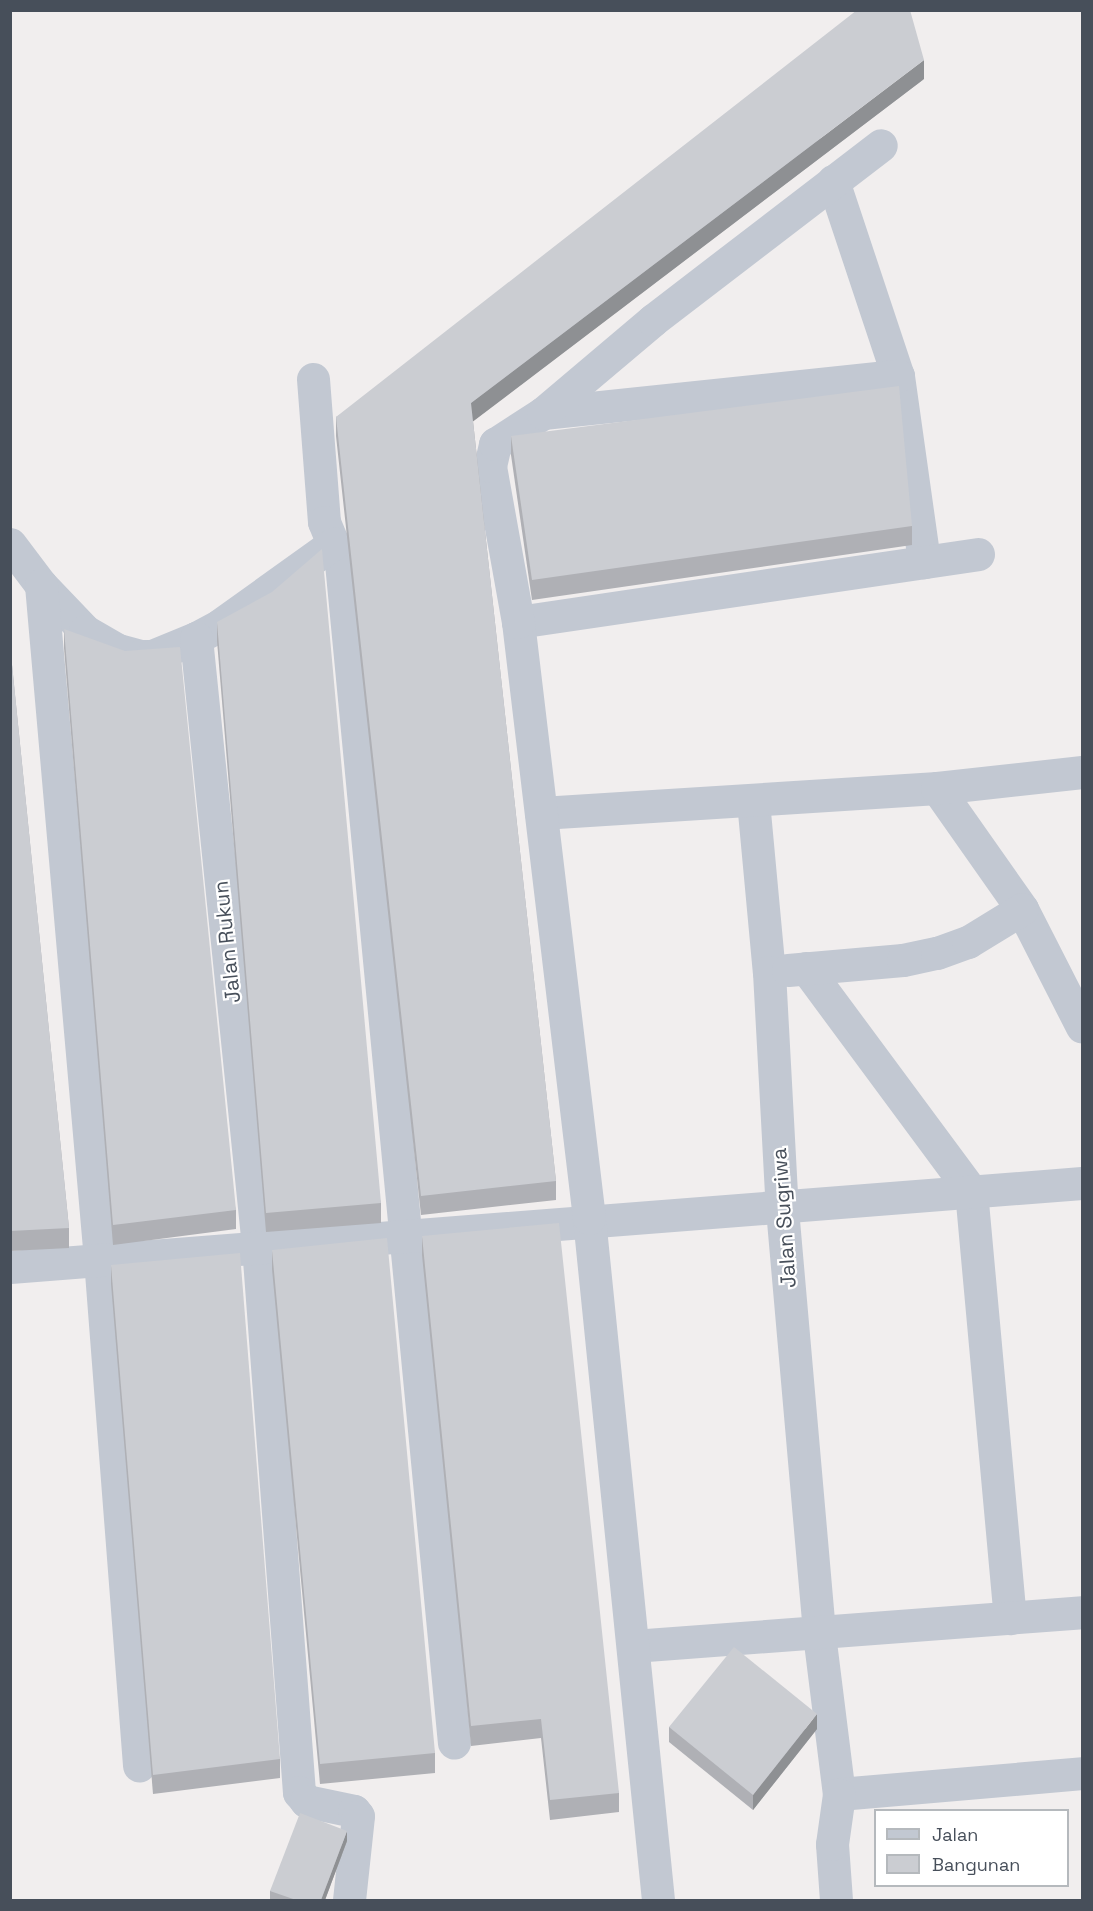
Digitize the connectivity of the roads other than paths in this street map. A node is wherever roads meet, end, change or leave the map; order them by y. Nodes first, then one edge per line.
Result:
1 (880, 144) dead end
2 (833, 181) junction
3 (897, 376) junction
4 (313, 379) dead end
5 (543, 413) junction
6 (334, 543) junction
7 (10, 544) edge
8 (978, 554) dead end
9 (924, 562) junction
10 (41, 585) junction
11 (519, 622) junction
12 (196, 638) junction
13 (1083, 772) edge
14 (937, 788) junction
15 (753, 801) junction
16 (541, 813) junction
17 (1022, 909) junction
18 (806, 968) junction
19 (769, 972) junction
20 (1083, 1027) edge
21 (1083, 1183) edge
22 (971, 1191) junction
23 (782, 1209) junction
24 (590, 1218) junction
25 (404, 1234) junction
26 (258, 1246) junction
27 (100, 1259) junction
28 (10, 1267) edge
29 (1010, 1618) junction
30 (1081, 1618) edge
31 (819, 1634) junction
32 (633, 1646) junction
33 (454, 1743) dead end
34 (139, 1765) dead end
35 (1083, 1773) edge
36 (839, 1794) junction
37 (349, 1900) edge
38 (658, 1900) edge
39 (836, 1900) edge

1 - 2 street
2 - 3 street
2 - 5 street
3 - 5 street
3 - 9 street
4 - 6 street
5 - 11 street
6 - 12 street
6 - 25 street
7 - 10 street
8 - 9 street
9 - 11 street
10 - 12 street
10 - 27 street
11 - 16 street
12 - 26 street, Jalan Rukun
13 - 14 street
14 - 15 street
14 - 17 street
15 - 16 street
15 - 19 street, Jalan Sugriwa
16 - 24 street
17 - 18 street
17 - 20 street
18 - 19 street
18 - 22 street
19 - 23 street, Jalan Sugriwa
21 - 22 street
22 - 23 street
22 - 29 street
23 - 24 street
23 - 31 street, Jalan Sugriwa
24 - 25 street
24 - 32 street
25 - 26 street
25 - 33 street
26 - 27 street
26 - 37 street, Jalan Rukun
27 - 28 street
27 - 34 street
29 - 30 street
29 - 31 street
31 - 32 street
31 - 36 street, Jalan Sugriwa
32 - 38 street
35 - 36 street
36 - 39 street, Jalan Sugriwa

